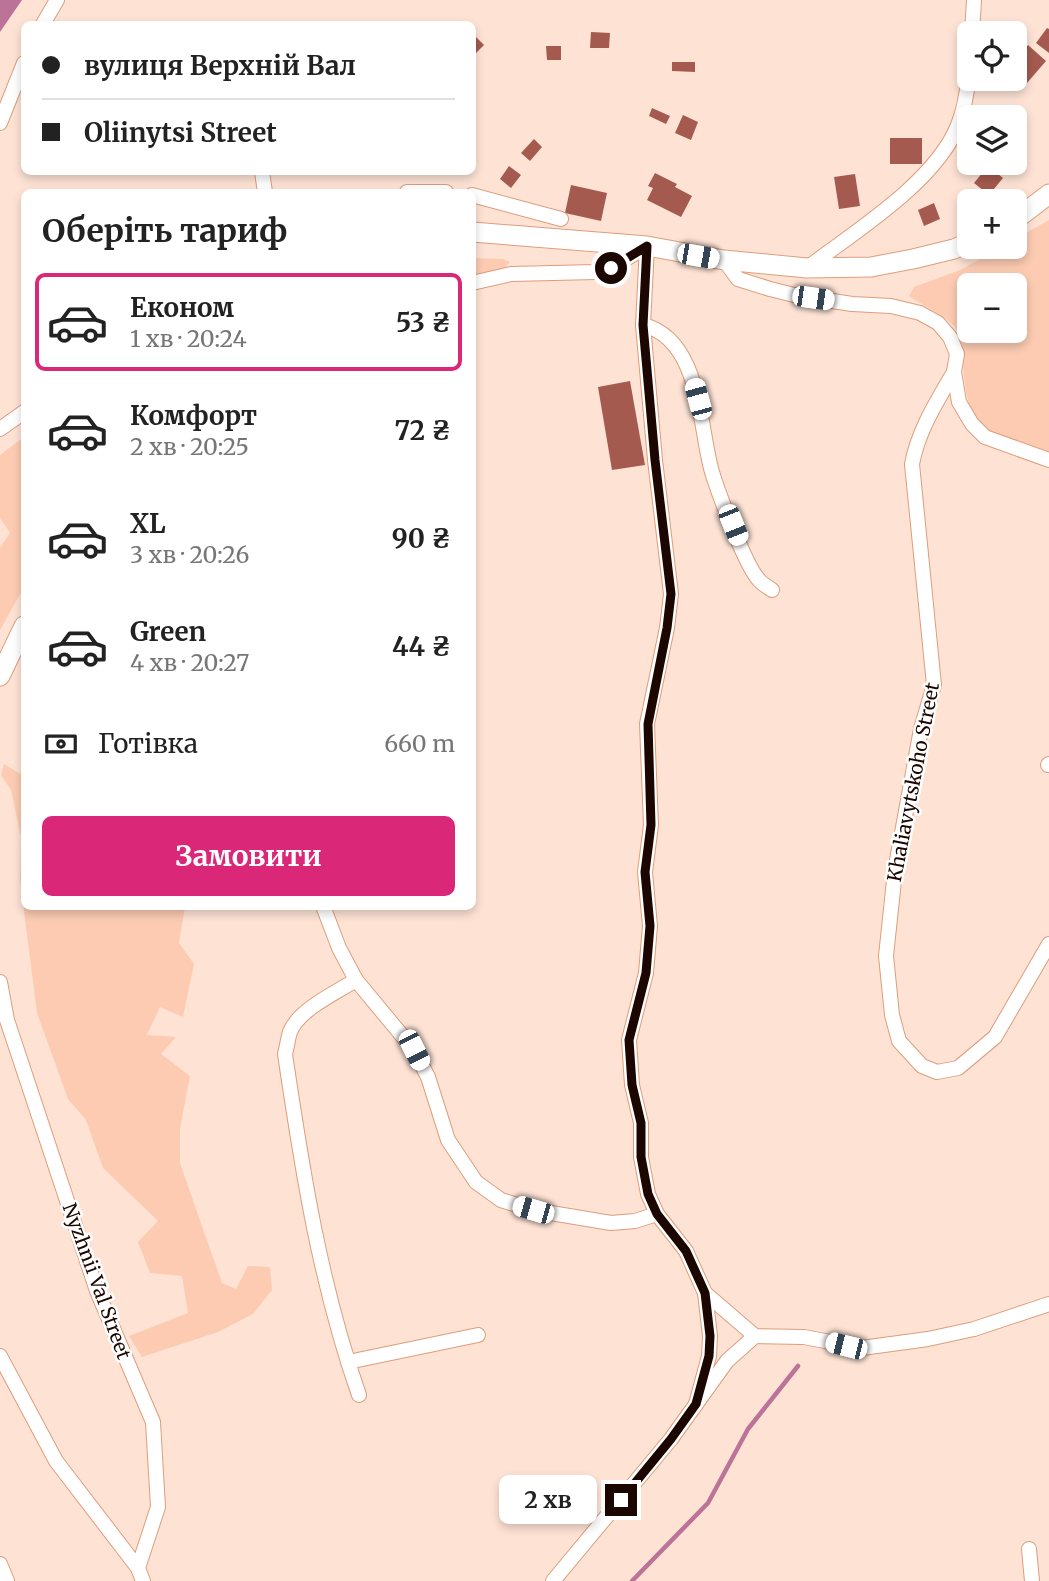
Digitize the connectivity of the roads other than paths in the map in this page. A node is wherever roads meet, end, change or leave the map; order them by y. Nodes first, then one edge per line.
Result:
1 (57, 0) edge
2 (974, 0) edge
3 (45, 21) edge
4 (973, 21) edge
5 (21, 70) edge
6 (967, 91) edge
7 (0, 122) edge
8 (1049, 194) edge
9 (476, 195) edge
10 (1027, 211) edge
11 (561, 219) dead end
12 (476, 232) edge
13 (647, 246) junction
14 (957, 248) edge
15 (724, 260) junction
16 (807, 268) junction
17 (476, 282) edge
18 (643, 325) junction
19 (954, 372) junction
20 (21, 414) edge
21 (0, 429) edge
22 (1049, 460) edge
23 (772, 590) dead end
24 (21, 632) edge
25 (0, 676) edge
26 (325, 910) edge
27 (1049, 944) edge
28 (356, 980) junction
29 (0, 982) edge
30 (657, 1214) junction
31 (705, 1293) junction
32 (1049, 1304) edge
33 (478, 1335) dead end
34 (755, 1336) junction
35 (0, 1356) edge
36 (348, 1362) junction
37 (359, 1395) dead end
38 (696, 1404) junction
39 (1029, 1549) dead end
40 (0, 1564) edge
41 (141, 1575) edge
42 (6, 1581) edge
43 (553, 1581) edge
44 (1032, 1581) edge

1 - 3 street
2 - 4 street
5 - 7 street
6 - 16 street
8 - 10 main road
9 - 11 street
12 - 13 main road
13 - 15 main road
13 - 17 street
13 - 18 street
14 - 16 main road
15 - 16 main road
15 - 19 street
18 - 23 street
18 - 30 street
19 - 22 street
19 - 27 street, Khaliavytskoho Street
20 - 21 street
24 - 25 main road
26 - 28 street
28 - 30 street
28 - 36 street
29 - 41 street, Nyzhnii Val Street
30 - 31 street
31 - 34 street
31 - 38 street
32 - 34 street
33 - 36 street
34 - 38 street
35 - 41 street
36 - 37 street
38 - 43 street
39 - 44 street
40 - 42 street

